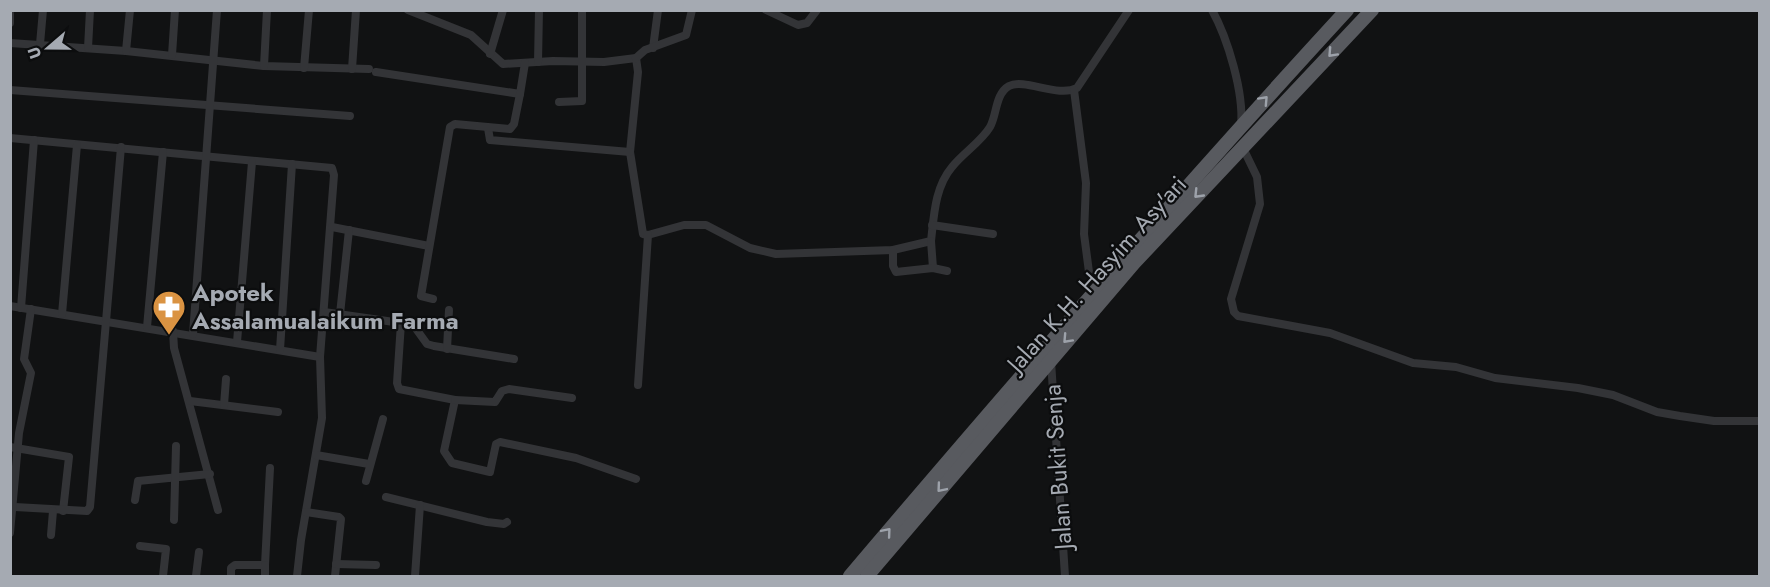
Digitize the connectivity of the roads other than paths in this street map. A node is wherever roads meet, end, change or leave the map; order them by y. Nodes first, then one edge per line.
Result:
1 (43, 10) edge
2 (90, 10) edge
3 (130, 10) edge
4 (175, 10) edge
5 (217, 10) edge
6 (267, 10) edge
7 (309, 10) edge
8 (356, 10) edge
9 (408, 10) edge
10 (503, 10) edge
11 (539, 10) edge
12 (582, 10) edge
13 (658, 10) edge
14 (692, 10) edge
15 (817, 10) edge
16 (1129, 10) edge
17 (1212, 10) edge
18 (1347, 10) edge
19 (1360, 10) edge
20 (1372, 10) edge
21 (769, 11) edge
22 (420, 13) edge
23 (10, 14) edge
24 (10, 23) edge
25 (1327, 33) junction
26 (10, 43) edge
27 (40, 44) junction
28 (88, 48) junction
29 (653, 48) junction
30 (126, 51) junction
31 (490, 54) junction
32 (172, 55) junction
33 (636, 58) junction
34 (213, 60) junction
35 (537, 62) junction
36 (581, 62) junction
37 (525, 63) junction
38 (264, 66) junction
39 (304, 68) junction
40 (352, 69) junction
41 (10, 90) edge
42 (1074, 90) junction
43 (520, 94) junction
44 (559, 102) dead end
45 (210, 104) junction
46 (350, 116) dead end
47 (1241, 125) junction
48 (488, 128) junction
49 (10, 138) edge
50 (34, 140) junction
51 (77, 145) junction
52 (121, 147) junction
53 (1243, 148) junction
54 (163, 152) junction
55 (630, 152) junction
56 (206, 156) junction
57 (252, 162) junction
58 (292, 164) junction
59 (932, 225) junction
60 (332, 226) junction
61 (350, 230) junction
62 (993, 234) dead end
63 (648, 235) junction
64 (931, 240) junction
65 (429, 246) junction
66 (894, 250) junction
67 (933, 268) junction
68 (947, 271) dead end
69 (1089, 272) dead end
70 (433, 300) dead end
71 (10, 306) edge
72 (21, 308) junction
73 (31, 309) junction
74 (449, 310) dead end
75 (324, 312) junction
76 (62, 314) junction
77 (340, 314) junction
78 (106, 321) junction
79 (401, 323) junction
80 (147, 327) junction
81 (173, 331) junction
82 (193, 334) junction
83 (237, 342) junction
84 (447, 349) junction
85 (280, 350) junction
86 (320, 357) junction
87 (1050, 358) junction
88 (514, 359) dead end
89 (226, 379) dead end
90 (638, 385) dead end
91 (572, 398) dead end
92 (455, 399) junction
93 (190, 401) junction
94 (224, 405) junction
95 (278, 412) dead end
96 (383, 419) dead end
97 (1760, 421) edge
98 (176, 446) dead end
99 (15, 447) edge
100 (316, 455) junction
101 (369, 464) junction
102 (270, 468) dead end
103 (210, 474) junction
104 (176, 478) junction
105 (636, 479) dead end
106 (366, 481) dead end
107 (386, 497) dead end
108 (135, 500) dead end
109 (420, 505) junction
110 (15, 507) junction
111 (218, 510) dead end
112 (53, 511) junction
113 (63, 511) junction
114 (306, 512) junction
115 (174, 520) dead end
116 (507, 522) dead end
117 (11, 531) edge
118 (51, 535) dead end
119 (140, 546) dead end
120 (199, 552) dead end
121 (336, 564) junction
122 (265, 565) junction
123 (376, 565) dead end
124 (163, 576) edge
125 (196, 576) edge
126 (231, 576) edge
127 (265, 576) edge
128 (297, 576) edge
129 (335, 576) edge
130 (414, 576) edge
131 (850, 576) edge
132 (867, 576) edge
133 (1065, 576) edge

1 - 27 street
2 - 28 street
3 - 30 street
4 - 32 street
5 - 34 street
6 - 38 street
7 - 39 street
8 - 40 street
9 - 22 street
10 - 31 street
11 - 35 street
12 - 36 street
13 - 29 street
14 - 29 street
15 - 21 street
16 - 42 street
17 - 47 street
18 - 25 highway, Jalan K.H. Hasyim Asy'ari
19 - 25 highway
20 -> 53 highway, Jalan K.H. Hasyim Asy'ari
22 - 31 street
23 - 24 street
47 -> 25 highway, Jalan K.H. Hasyim Asy'ari
26 - 27 street
27 - 28 street
28 - 30 street
29 - 33 street
30 - 32 street
31 - 37 street
32 - 34 street
33 - 36 street
33 - 55 street
34 - 38 street
34 - 45 street
35 - 36 street
35 - 37 street
36 - 44 street
37 - 43 street
38 - 39 street
39 - 40 street
40 - 43 street
41 - 45 street
42 - 59 street
42 - 69 street
43 - 48 street
45 - 46 street
45 - 56 street
131 -> 47 highway, Jalan K.H. Hasyim Asy'ari
48 - 55 street
48 - 65 street
49 - 50 street
50 - 51 street
50 - 72 street
51 - 52 street
51 - 76 street
52 - 54 street
52 - 78 street
53 -> 87 highway, Jalan K.H. Hasyim Asy'ari
53 - 97 street
54 - 56 street
54 - 80 street
55 - 63 street
56 - 57 street
56 - 82 street
57 - 58 street
57 - 83 street
58 - 60 street
58 - 85 street
59 - 62 street
59 - 64 street
60 - 61 street
60 - 75 street
61 - 65 street
61 - 77 street
63 - 66 street
63 - 90 street
64 - 66 street
64 - 67 street
65 - 70 street
66 - 67 street
67 - 68 street
71 - 72 street
72 - 73 street
73 - 76 street
73 - 99 street
74 - 84 street
75 - 77 street
75 - 86 street
76 - 78 street
77 - 79 street
78 - 80 street
78 - 113 street
79 - 84 street
79 - 92 street
80 - 81 street
81 - 82 street
81 - 93 street
82 - 83 street
83 - 85 street
84 - 88 street
85 - 86 street
86 - 100 street
87 -> 132 highway, Jalan K.H. Hasyim Asy'ari
87 - 133 street, Jalan Bukit Senja
89 - 94 street
91 - 92 street
92 - 105 street
93 - 94 street
93 - 103 street
94 - 95 street
96 - 101 street
98 - 104 street
99 - 110 street
99 - 113 street
100 - 101 street
100 - 114 street
101 - 106 street
102 - 122 street
103 - 104 street
103 - 111 street
104 - 108 street
104 - 115 street
107 - 109 street
109 - 116 street
109 - 130 street
110 - 112 street
110 - 117 street
112 - 113 street
112 - 118 street
114 - 121 street
114 - 128 street
119 - 124 street
120 - 125 street
121 - 123 street
121 - 129 street
122 - 126 street
122 - 127 street

